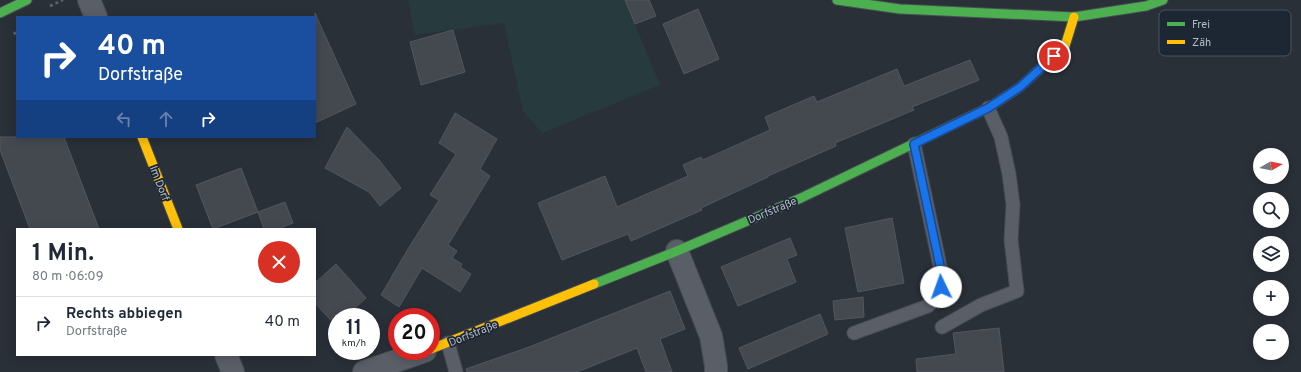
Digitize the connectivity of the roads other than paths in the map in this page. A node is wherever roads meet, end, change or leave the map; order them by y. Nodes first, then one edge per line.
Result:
1 (27, 0) edge
2 (89, 0) edge
3 (837, 0) edge
4 (1163, 0) edge
5 (0, 13) edge
6 (96, 16) edge
7 (1074, 17) junction
8 (988, 108) junction
9 (142, 138) edge
10 (914, 144) junction
11 (178, 228) edge
12 (677, 251) junction
13 (942, 327) dead end
14 (854, 333) dead end
15 (448, 343) junction
16 (440, 346) edge
17 (226, 356) edge
18 (399, 360) edge
19 (233, 372) edge
20 (364, 372) edge
21 (456, 372) edge
22 (716, 372) edge

1 - 5 street
2 - 6 street
3 - 7 street
4 - 7 street
7 - 8 street, Dorfstraße
8 - 10 street, Dorfstraße
8 - 13 lane
9 - 11 street, Im Dorf
10 - 12 street, Dorfstraße
10 - 14 lane
12 - 15 street, Dorfstraße
12 - 22 street
15 - 16 street, Dorfstraße
15 - 21 lane
17 - 19 street
18 - 20 street

